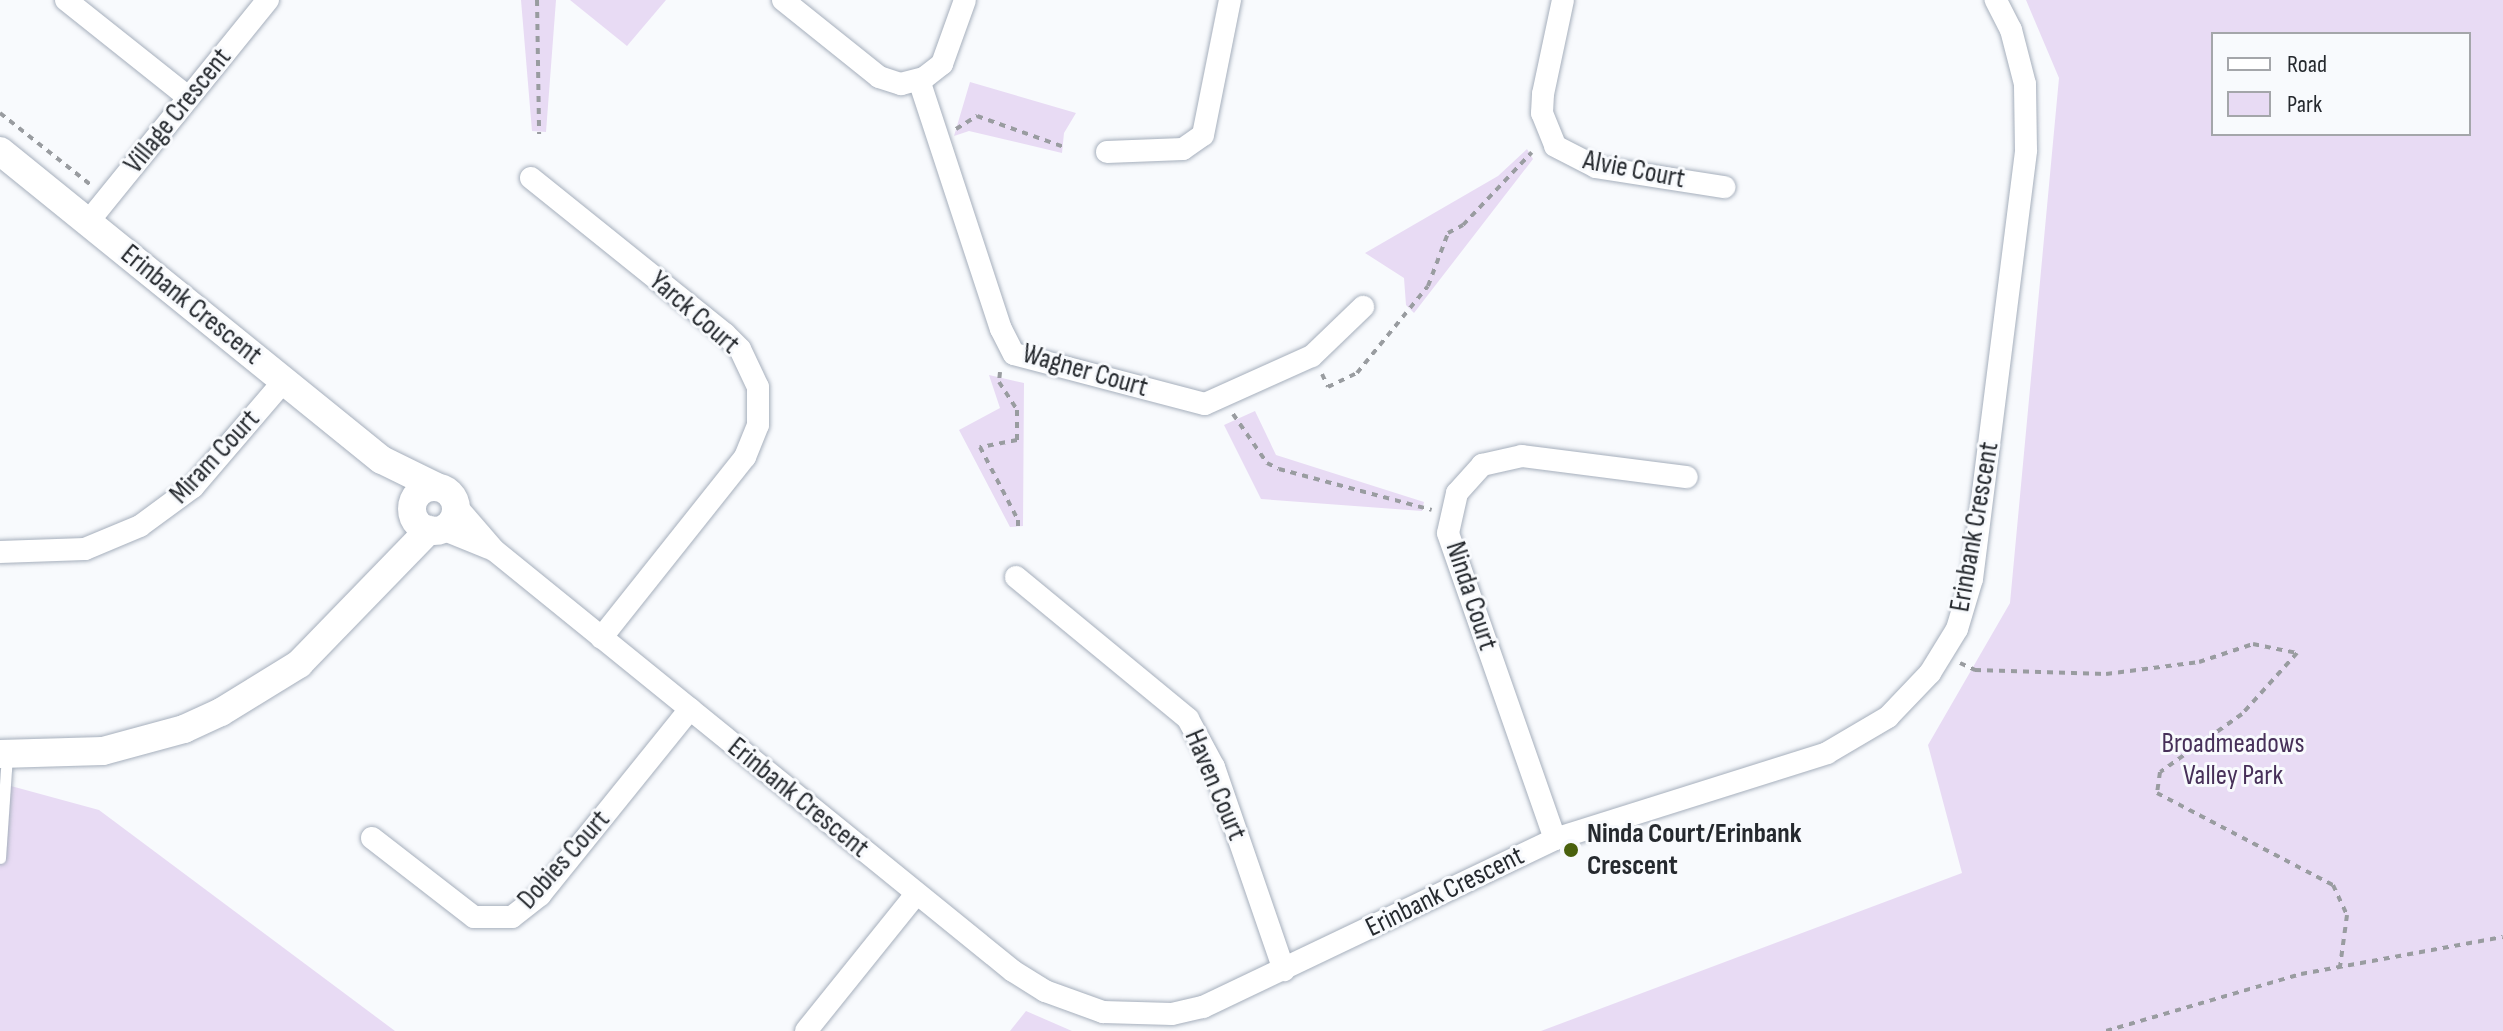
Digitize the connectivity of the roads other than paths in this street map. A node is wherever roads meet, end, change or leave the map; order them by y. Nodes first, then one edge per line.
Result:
1 (66, 0) edge
2 (268, 0) edge
3 (783, 0) edge
4 (965, 0) edge
5 (1230, 0) edge
6 (1563, 0) edge
7 (1996, 0) edge
8 (919, 80) junction
9 (188, 97) junction
10 (0, 151) edge
11 (1107, 152) dead end
12 (531, 178) dead end
13 (1724, 187) dead end
14 (88, 222) junction
15 (1363, 307) dead end
16 (284, 381) junction
17 (1687, 477) dead end
18 (431, 511) junction
19 (0, 552) edge
20 (1016, 577) dead end
21 (601, 638) junction
22 (690, 709) junction
23 (4, 754) edge
24 (1, 832) edge
25 (372, 838) dead end
26 (1555, 839) junction
27 (0, 858) edge
28 (916, 894) junction
29 (1284, 970) junction
30 (806, 1031) edge

1 - 9 street
2 - 9 street, Village Crescent
3 - 8 street
4 - 8 street
5 - 11 street
6 - 13 street, Alvie Court
7 - 26 street, Erinbank Crescent
8 - 15 street, Wagner Court
9 - 14 street, Village Crescent
10 - 14 street, Erinbank Crescent
12 - 21 street, Yarck Court
14 - 16 street, Erinbank Crescent
16 - 18 street, Erinbank Crescent
16 - 19 street, Miram Court
17 - 26 street, Ninda Court
18 - 21 street, Erinbank Crescent
18 - 23 street
20 - 29 street, Haven Court
21 - 22 street, Erinbank Crescent
22 - 25 street, Dobies Court
22 - 28 street, Erinbank Crescent
23 - 24 lane
24 - 27 lane
26 - 29 street, Erinbank Crescent
28 - 29 street, Erinbank Crescent
28 - 30 street

